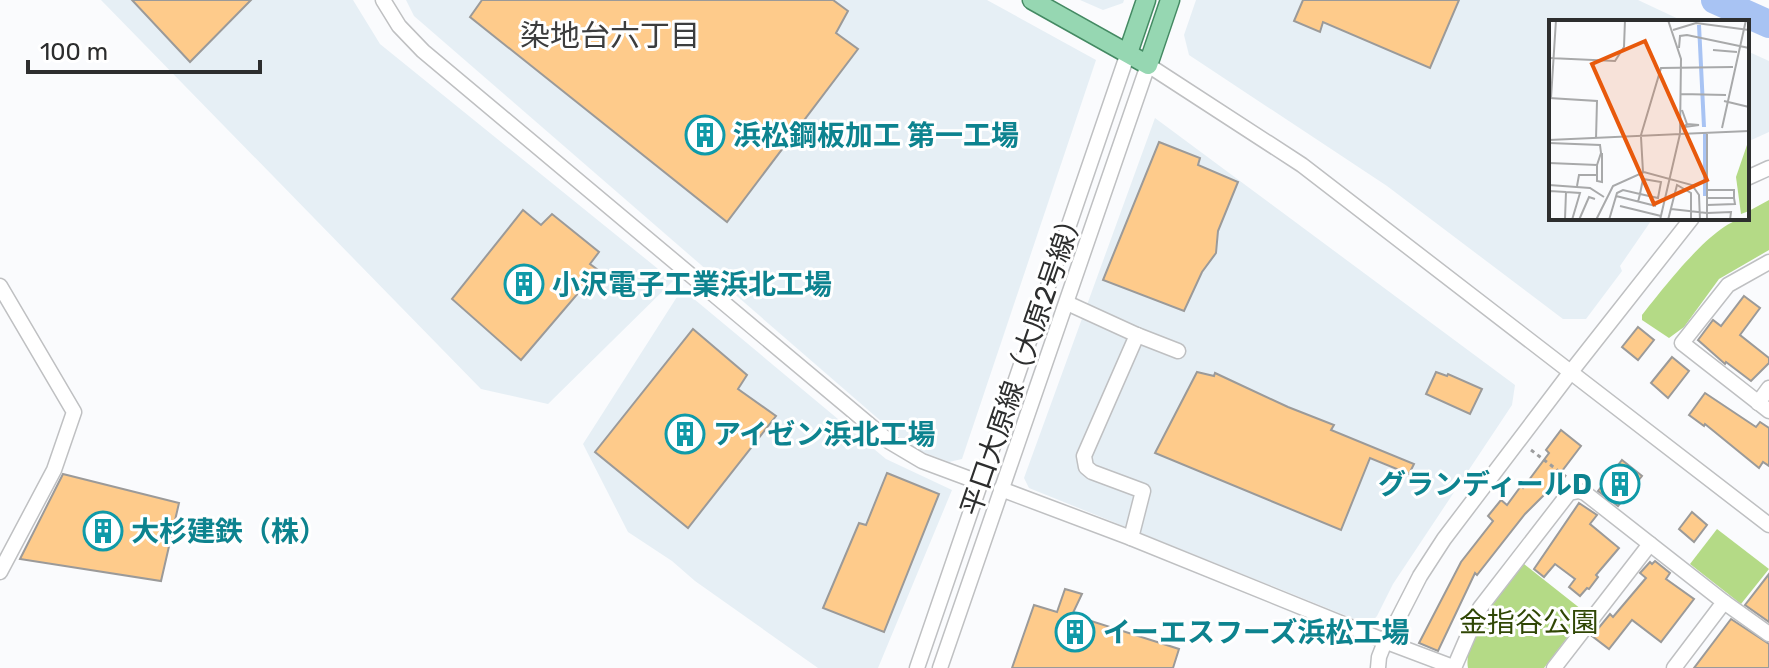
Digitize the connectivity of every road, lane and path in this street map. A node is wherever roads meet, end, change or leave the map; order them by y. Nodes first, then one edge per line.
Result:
1 (383, 0) edge
2 (1032, 0) edge
3 (1146, 0) edge
4 (1170, 0) edge
5 (1128, 53) junction
6 (1148, 65) junction
7 (1769, 168) edge
8 (1749, 177) edge
9 (1690, 220) edge
10 (1769, 262) edge
11 (0, 286) edge
12 (1067, 303) junction
13 (1137, 335) junction
14 (1178, 351) dead end
15 (1570, 373) junction
16 (1769, 388) edge
17 (1763, 407) edge
18 (1531, 450) dead end
19 (1570, 480) dead end
20 (981, 483) junction
21 (1001, 489) junction
22 (1769, 525) edge
23 (1131, 538) junction
24 (1650, 544) junction
25 (0, 572) edge
26 (1724, 602) junction
27 (1769, 634) edge
28 (1389, 642) junction
29 (917, 668) edge
30 (940, 668) edge
31 (1378, 668) edge
32 (1453, 668) edge
33 (1554, 668) edge
34 (1674, 668) edge

1 - 20 street
2 - 5 main road
3 - 5 main road
4 - 6 main road
5 - 6 main road
5 - 20 street, 平口大原線（大原2号線）
6 - 12 street, 平口大原線（大原2号線）
6 - 15 street
7 - 8 street
9 - 15 street
10 - 17 street
11 - 25 street
12 - 13 street
12 - 21 street, 平口大原線（大原2号線）
13 - 14 street
13 - 23 street
15 - 22 street
15 - 28 street
16 - 17 street
18 - 19 path
20 - 29 street, 平口大原線（大原2号線）
21 - 23 street
21 - 30 street, 平口大原線（大原2号線）
23 - 28 street
24 - 26 street
24 - 32 street
24 - 33 street
26 - 27 street
26 - 34 street
28 - 31 street
28 - 32 street

